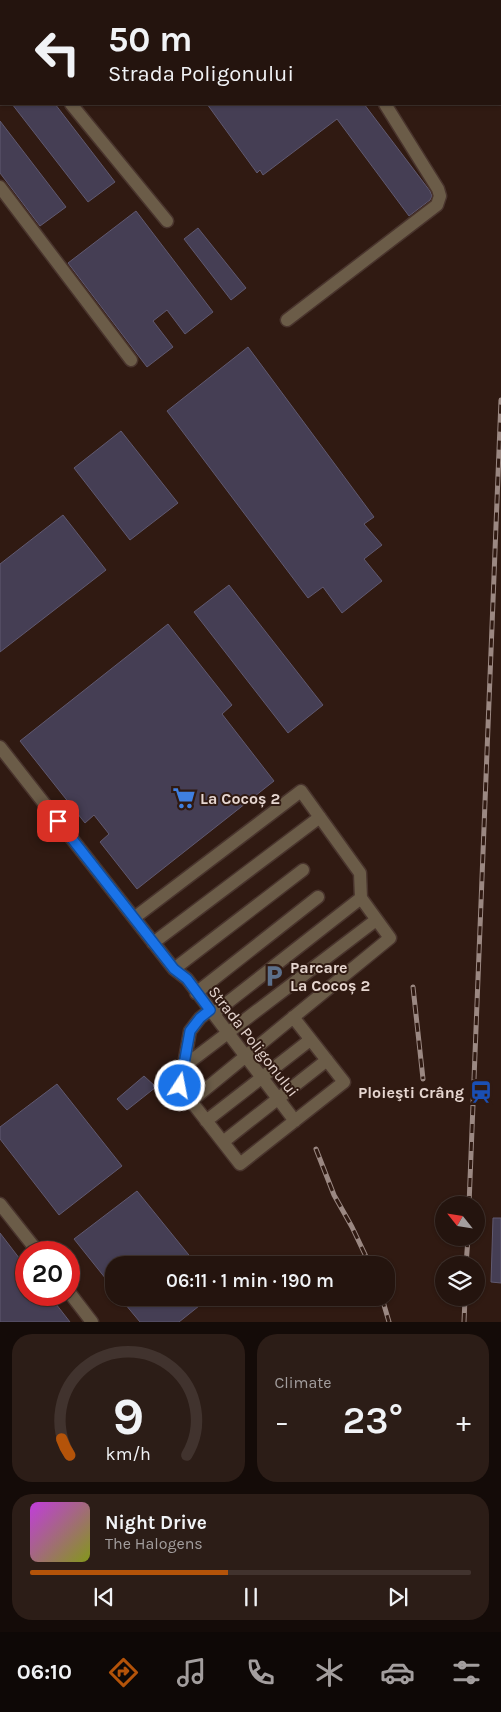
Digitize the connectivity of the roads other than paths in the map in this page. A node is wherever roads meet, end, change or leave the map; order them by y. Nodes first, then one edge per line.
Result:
1 (72, 105) edge
2 (386, 105) edge
3 (0, 188) edge
4 (167, 222) dead end
5 (288, 320) dead end
6 (131, 360) dead end
7 (0, 747) edge
8 (320, 817) junction
9 (303, 870) dead end
10 (318, 896) dead end
11 (361, 898) junction
12 (134, 918) junction
13 (376, 920) junction
14 (153, 943) junction
15 (174, 969) junction
16 (196, 993) junction
17 (211, 1012) junction
18 (293, 1017) junction
19 (228, 1034) junction
20 (310, 1040) junction
21 (245, 1056) junction
22 (327, 1060) junction
23 (183, 1067) junction
24 (262, 1078) junction
25 (279, 1099) junction
26 (190, 1101) junction
27 (206, 1121) junction
28 (295, 1121) junction
29 (223, 1142) junction
30 (0, 1204) edge
31 (29, 1241) edge
32 (80, 1306) edge
33 (92, 1322) edge

1 - 4 lane
2 - 5 lane
3 - 6 lane
7 - 12 lane, Strada Poligonului
8 - 11 lane
8 - 12 lane
8 - 14 lane
9 - 15 lane
10 - 16 lane
11 - 13 lane
11 - 17 lane
12 - 14 lane, Strada Poligonului
13 - 18 lane
13 - 19 lane
14 - 15 lane, Strada Poligonului
15 - 16 lane, Strada Poligonului
16 - 17 lane, Strada Poligonului
17 - 19 lane, Strada Poligonului
17 - 23 lane
18 - 20 lane
18 - 21 lane
19 - 21 lane, Strada Poligonului
19 - 23 lane
20 - 22 lane
20 - 24 lane
21 - 24 lane, Strada Poligonului
21 - 26 lane
22 - 25 lane
22 - 28 lane
23 - 26 lane
24 - 25 lane, Strada Poligonului
24 - 27 lane
25 - 28 lane, Strada Poligonului
25 - 29 lane
26 - 27 lane
27 - 29 lane
28 - 29 lane
30 - 31 lane
32 - 33 lane

